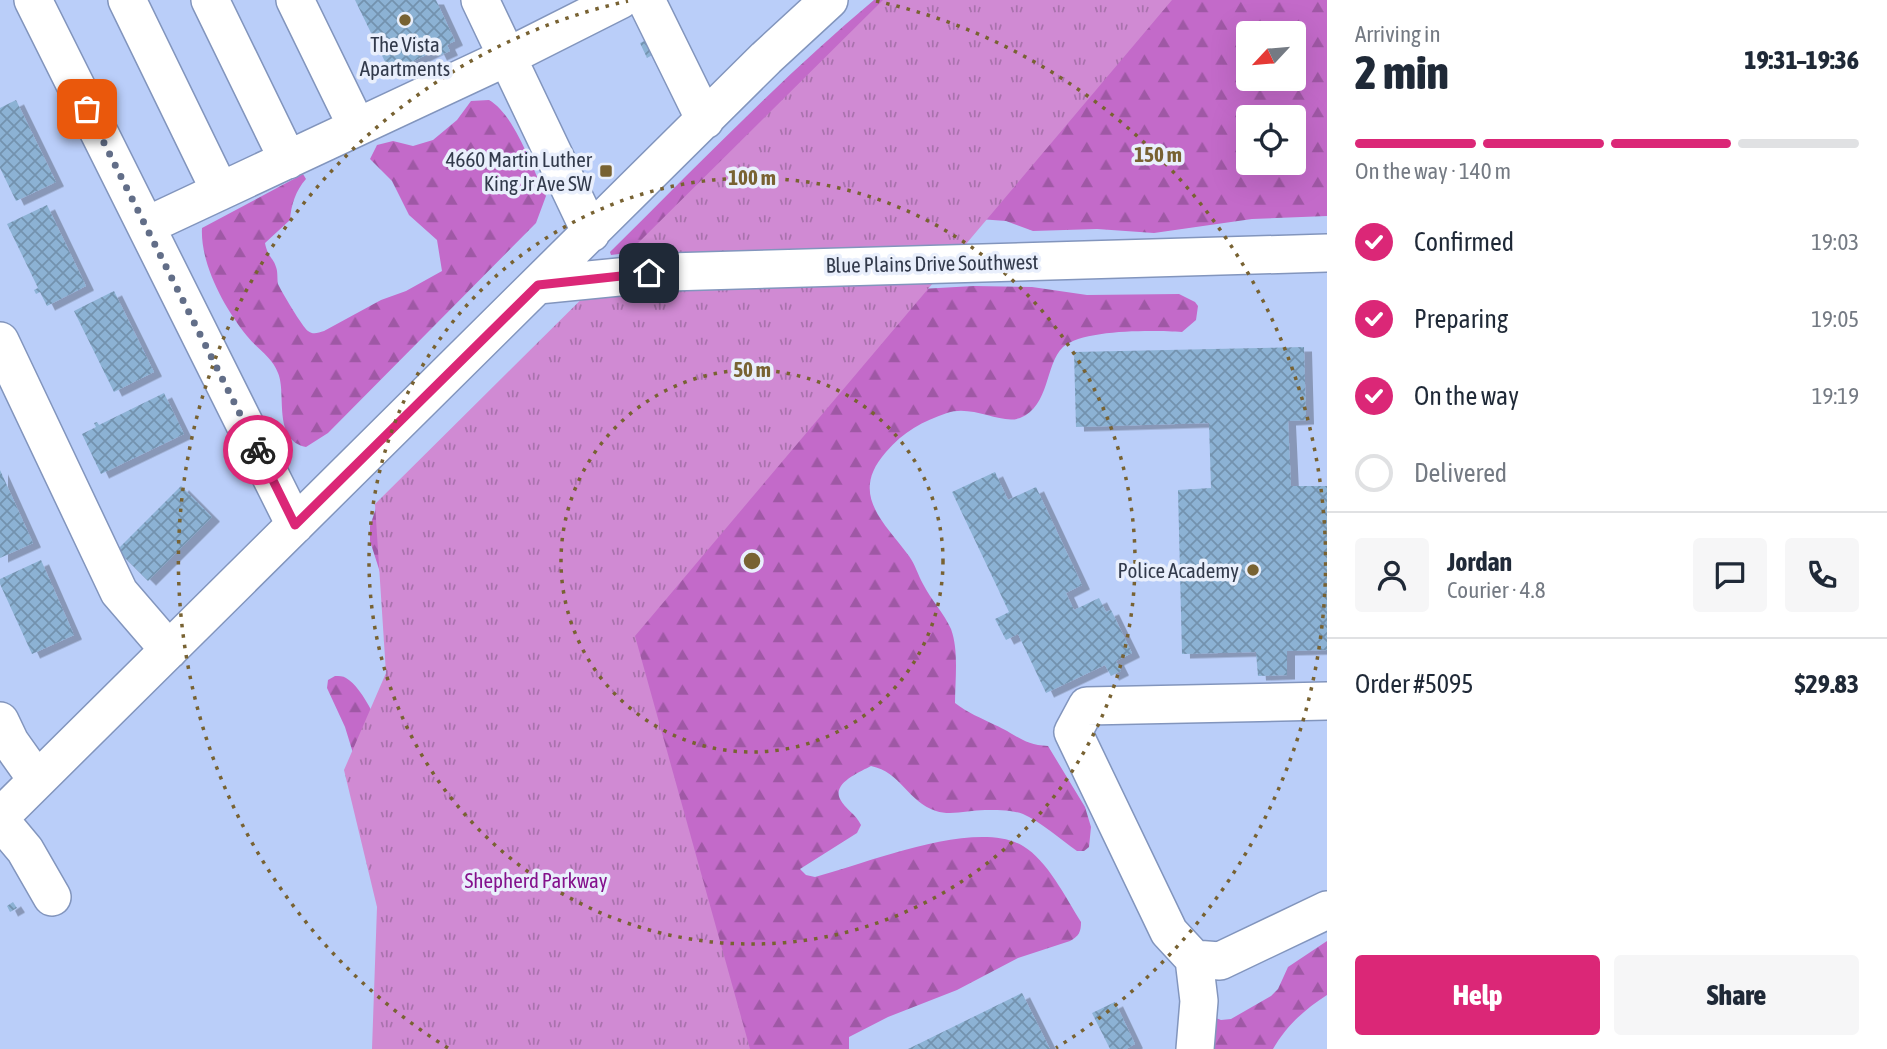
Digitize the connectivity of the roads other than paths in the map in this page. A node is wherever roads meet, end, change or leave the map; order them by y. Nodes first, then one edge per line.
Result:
1 (33, 0) edge
2 (127, 0) edge
3 (210, 0) edge
4 (295, 0) edge
5 (480, 0) edge
6 (620, 0) edge
7 (646, 0) edge
8 (829, 0) edge
9 (507, 57) junction
10 (705, 120) junction
11 (357, 127) junction
12 (288, 160) junction
13 (220, 191) junction
14 (146, 226) junction
15 (591, 233) junction
16 (1327, 253) edge
17 (538, 285) junction
18 (0, 341) edge
19 (295, 525) junction
20 (169, 650) junction
21 (1327, 701) edge
22 (0, 721) edge
23 (37, 780) junction
24 (0, 819) edge
25 (52, 897) dead end
26 (1327, 909) edge
27 (1194, 959) junction
28 (1195, 1049) edge

1 - 14 street
2 - 13 street
3 - 12 street
4 - 11 street
5 - 9 street
6 - 9 street
7 - 10 street
8 - 10 street
9 - 11 street
9 - 15 street
10 - 15 street
11 - 12 street
12 - 13 street
13 - 14 street
14 - 19 street
15 - 17 street
16 - 17 street, Blue Plains Drive Southwest
17 - 19 street
18 - 20 street
19 - 20 street
20 - 23 street
21 - 27 street
22 - 23 street
23 - 24 street
24 - 25 street
26 - 27 street
27 - 28 street

